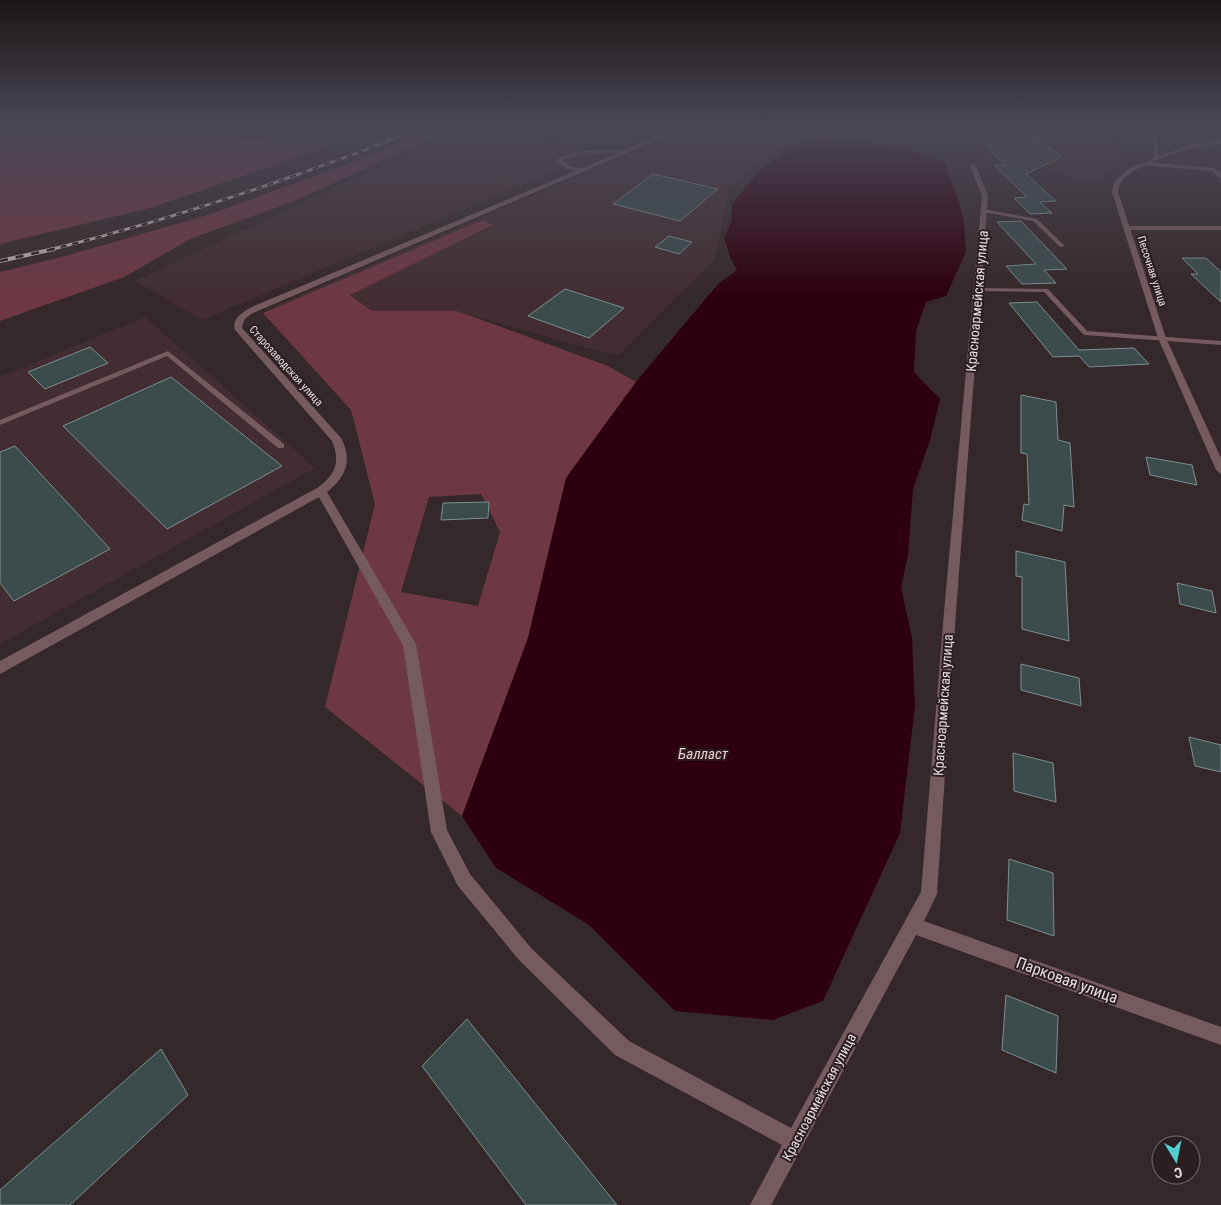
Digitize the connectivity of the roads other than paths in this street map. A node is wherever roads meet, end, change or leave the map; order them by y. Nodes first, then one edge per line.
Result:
1 (546, 184) edge
2 (980, 184) edge
3 (1117, 184) edge
4 (984, 211) junction
5 (1127, 228) junction
6 (1221, 228) edge
7 (1062, 246) dead end
8 (978, 290) junction
9 (1162, 338) junction
10 (1221, 343) edge
11 (0, 423) edge
12 (281, 446) dead end
13 (1221, 470) edge
14 (321, 492) junction
15 (0, 668) edge
16 (912, 925) junction
17 (1221, 1036) edge
18 (795, 1141) junction
19 (760, 1205) edge

1 - 14 street, Старозаводская улица
2 - 4 street, Красноармейская улица
3 - 5 street, Песочная улица
4 - 7 lane
4 - 8 street, Красноармейская улица
5 - 6 lane
5 - 9 street, Песочная улица
8 - 9 lane
8 - 16 street, Красноармейская улица
9 - 10 lane
9 - 13 street, Песочная улица
11 - 12 lane
14 - 15 street, Старозаводская улица
14 - 18 street
16 - 17 street, Парковая улица
16 - 18 street, Красноармейская улица
18 - 19 street, Красноармейская улица

